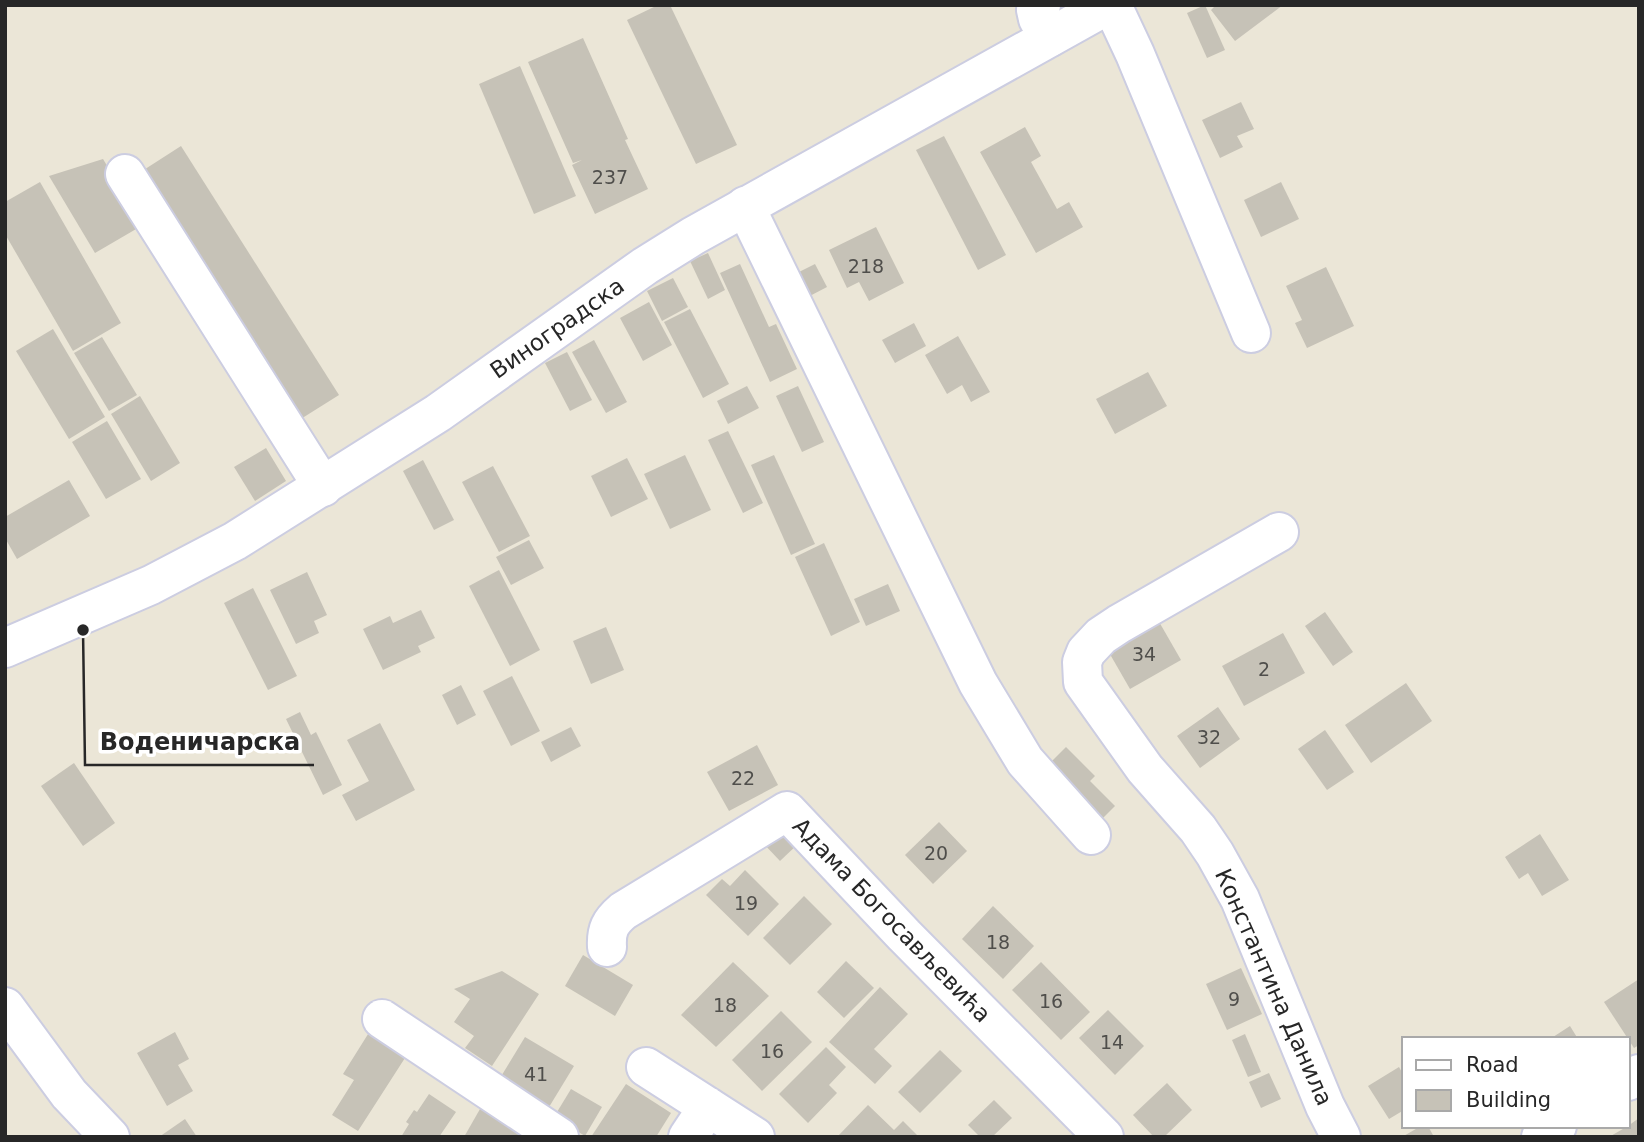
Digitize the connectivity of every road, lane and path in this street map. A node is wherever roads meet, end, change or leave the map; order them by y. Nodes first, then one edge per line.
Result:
1 (1110, 5) edge
2 (1046, 21) edge
3 (125, 174) dead end
4 (745, 206) junction
5 (1251, 333) dead end
6 (323, 488) junction
7 (1279, 531) dead end
8 (5, 648) edge
9 (1091, 835) dead end
10 (607, 947) dead end
11 (5, 1007) edge
12 (382, 1019) dead end
13 (646, 1067) dead end
14 (698, 1122) edge
15 (110, 1137) edge
16 (559, 1137) edge
17 (755, 1137) edge
18 (1104, 1137) edge
19 (1341, 1137) edge

1 - 2 street, Виноградска
1 - 5 street
2 - 4 street, Виноградска
3 - 6 street
4 - 6 street, Виноградска
4 - 9 street
6 - 8 street, Виноградска
7 - 19 street, Константина Данила
10 - 18 street, Адама Богосављевића
11 - 15 street
12 - 16 street
13 - 14 street
14 - 17 street

